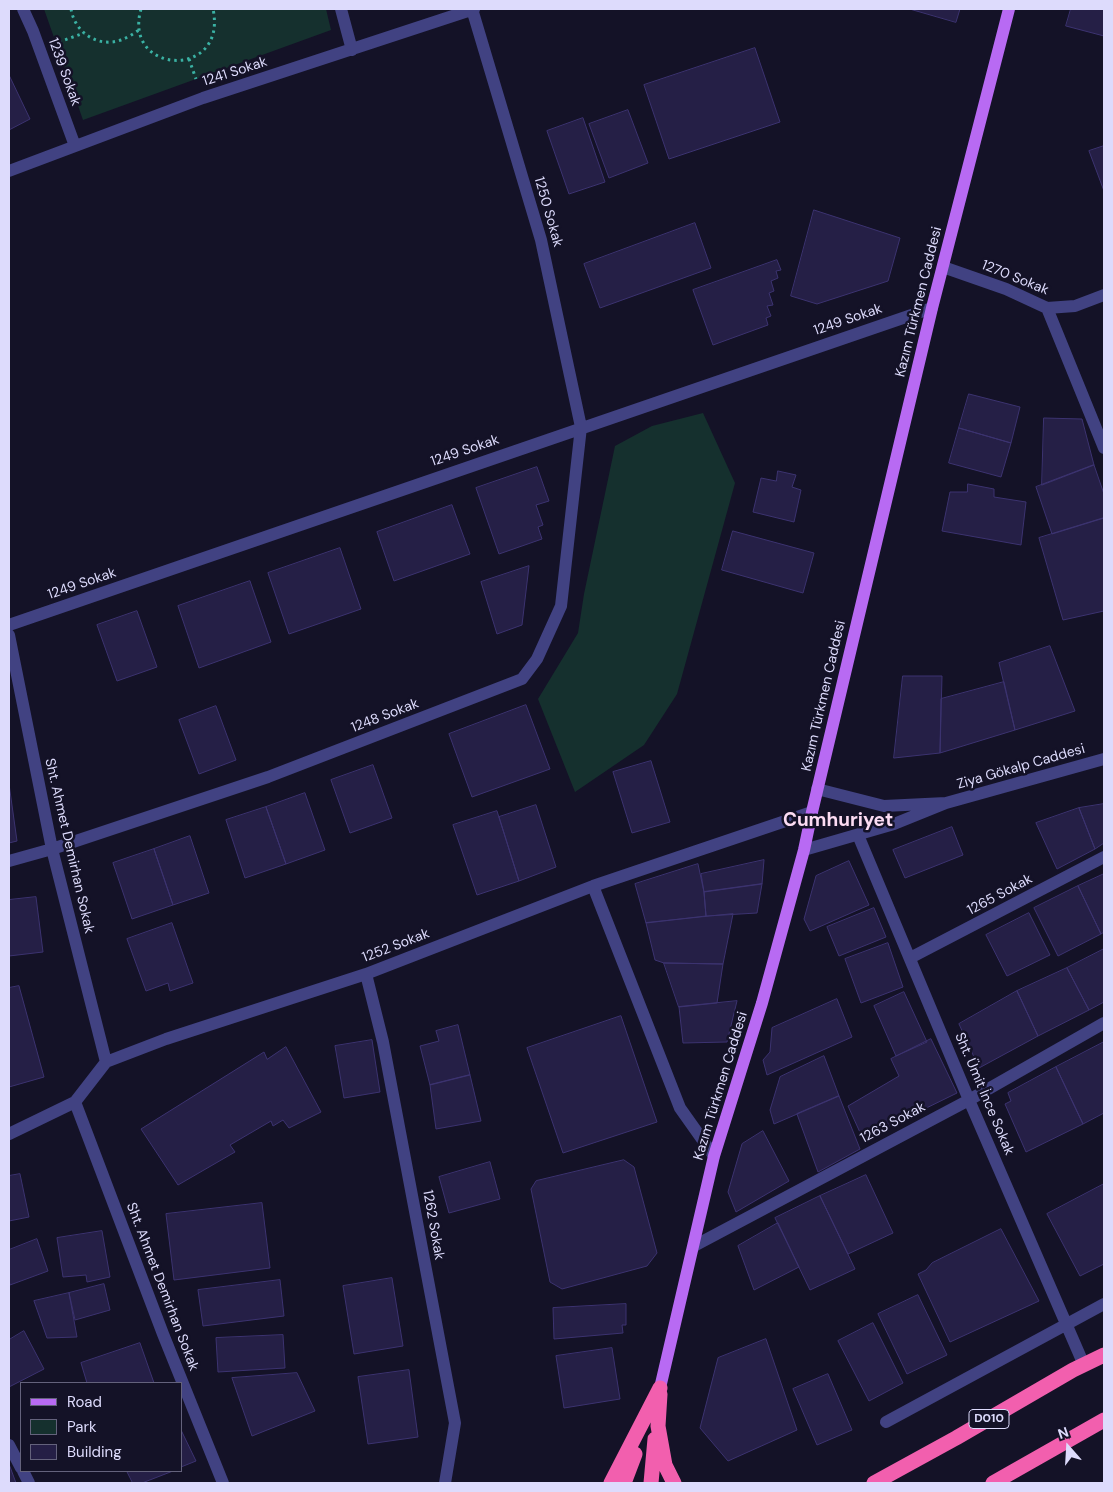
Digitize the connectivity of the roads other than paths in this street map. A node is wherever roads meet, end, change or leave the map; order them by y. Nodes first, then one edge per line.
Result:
1 (23, 9) edge
2 (342, 9) edge
3 (473, 9) edge
4 (1010, 9) edge
5 (352, 50) junction
6 (75, 146) junction
7 (9, 171) edge
8 (943, 266) junction
9 (1104, 295) edge
10 (932, 308) junction
11 (1047, 308) junction
12 (581, 427) junction
13 (1104, 448) edge
14 (9, 625) edge
15 (9, 635) edge
16 (10, 649) edge
17 (1104, 759) edge
18 (817, 789) junction
19 (946, 803) junction
20 (812, 812) junction
21 (858, 834) junction
22 (52, 849) junction
23 (804, 850) junction
24 (1104, 858) edge
25 (9, 861) edge
26 (593, 886) junction
27 (910, 958) junction
28 (366, 974) junction
29 (1104, 1023) edge
30 (106, 1062) junction
31 (969, 1100) junction
32 (75, 1102) junction
33 (9, 1134) edge
34 (714, 1156) junction
35 (694, 1246) junction
36 (1104, 1304) edge
37 (1066, 1324) junction
38 (1104, 1354) edge
39 (1084, 1365) junction
40 (660, 1388) junction
41 (1104, 1420) edge
42 (886, 1422) dead end
43 (9, 1445) edge
44 (20, 1465) edge
45 (223, 1483) edge
46 (445, 1483) edge
47 (610, 1483) edge
48 (624, 1483) edge
49 (651, 1483) edge
50 (674, 1483) edge
51 (874, 1483) edge
52 (992, 1483) edge

1 - 6 street, 1239 Sokak
2 - 5 street
3 - 5 street, 1241 Sokak
3 - 12 street, 1250 Sokak
4 - 8 main road, Kazım Türkmen Caddesi
5 - 6 street, 1241 Sokak
6 - 7 street, 1241 Sokak
8 - 10 main road, Kazım Türkmen Caddesi
8 - 11 street, 1270 Sokak
9 - 11 street, 1270 Sokak
10 - 12 street, 1249 Sokak
10 - 18 main road, Kazım Türkmen Caddesi
11 - 13 street
12 - 14 street, 1249 Sokak
12 - 22 street, 1248 Sokak
15 - 16 street, Sht. Ahmet Demirhan Sokak
16 - 22 street, Sht. Ahmet Demirhan Sokak
17 - 19 street, Ziya Gökalp Caddesi
18 - 19 street
18 - 20 main road, Kazım Türkmen Caddesi
19 - 21 street
20 - 23 main road, Kazım Türkmen Caddesi
20 - 26 street, 1252 Sokak
21 - 23 street
21 - 27 street, Sht. Ümit İnce Sokak
22 - 25 street, 1248 Sokak
22 - 30 street, Sht. Ahmet Demirhan Sokak
23 - 34 main road, Kazım Türkmen Caddesi
24 - 27 street, 1265 Sokak
26 - 28 street, 1252 Sokak
26 - 34 street
27 - 31 street, Sht. Ümit İnce Sokak
28 - 30 street, 1252 Sokak
28 - 46 street, 1262 Sokak
29 - 31 street, 1263 Sokak
30 - 32 street
31 - 35 street, 1263 Sokak
31 - 37 street, Sht. Ümit İnce Sokak
32 - 33 street
32 - 45 street, Sht. Ahmet Demirhan Sokak
34 - 35 main road, Kazım Türkmen Caddesi
35 - 40 main road, Kazım Türkmen Caddesi
36 - 37 street
37 - 39 street, Sht. Ümit İnce Sokak
37 - 42 street
38 - 39 highway, D010
39 - 51 highway, D010
40 - 47 highway
40 - 48 highway
40 - 49 highway
40 - 50 highway
41 - 52 highway
43 - 44 street

